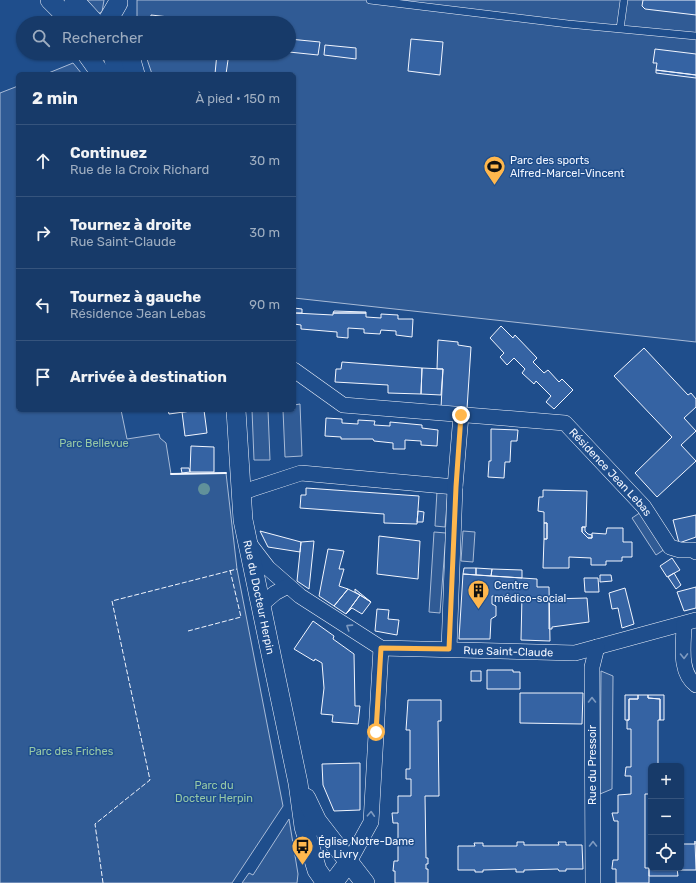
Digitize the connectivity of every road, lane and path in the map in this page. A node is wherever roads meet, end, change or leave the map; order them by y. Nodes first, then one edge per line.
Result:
1 (37, 0) edge
2 (50, 0) edge
3 (74, 0) edge
4 (370, 0) edge
5 (624, 0) edge
6 (116, 1) edge
7 (53, 16) edge
8 (66, 16) edge
9 (97, 16) edge
10 (110, 16) edge
11 (620, 29) junction
12 (696, 36) edge
13 (104, 60) edge
14 (116, 65) edge
15 (131, 72) edge
16 (296, 371) edge
17 (236, 412) edge
18 (461, 415) junction
19 (456, 487) junction
20 (240, 493) junction
21 (248, 542) junction
22 (696, 552) edge
23 (288, 586) junction
24 (261, 605) junction
25 (690, 622) edge
26 (381, 648) junction
27 (597, 648) junction
28 (449, 649) junction
29 (696, 685) edge
30 (298, 783) junction
31 (349, 862) junction
32 (326, 883) edge
33 (333, 883) edge
34 (364, 883) edge
35 (593, 883) edge

1 - 7 street
2 - 8 street
3 - 9 street
4 - 11 lane
5 - 11 lane
6 - 10 street
11 - 12 lane
13 - 14 street
14 - 15 street
16 - 18 street, Résidence Jean Lebas
17 - 20 street, Rue du Docteur Herpin
18 - 19 street
18 - 22 street, Résidence Jean Lebas
19 - 20 street
19 - 28 street
20 - 21 street, Rue du Docteur Herpin
21 - 23 street
21 - 24 street, Rue du Docteur Herpin
23 - 24 street
26 -> 23 street
24 - 30 street, Rue du Docteur Herpin
25 - 27 street, Rue Saint-Claude
25 -> 29 street
26 - 28 street, Rue Saint-Claude
31 -> 26 street
27 - 28 street, Rue Saint-Claude
35 -> 27 street, Rue du Pressoir
30 - 31 street, Rue du Docteur Herpin
30 - 32 street, Rue du Docteur Herpin
31 - 33 street
31 - 34 street, Rue du Docteur Herpin

